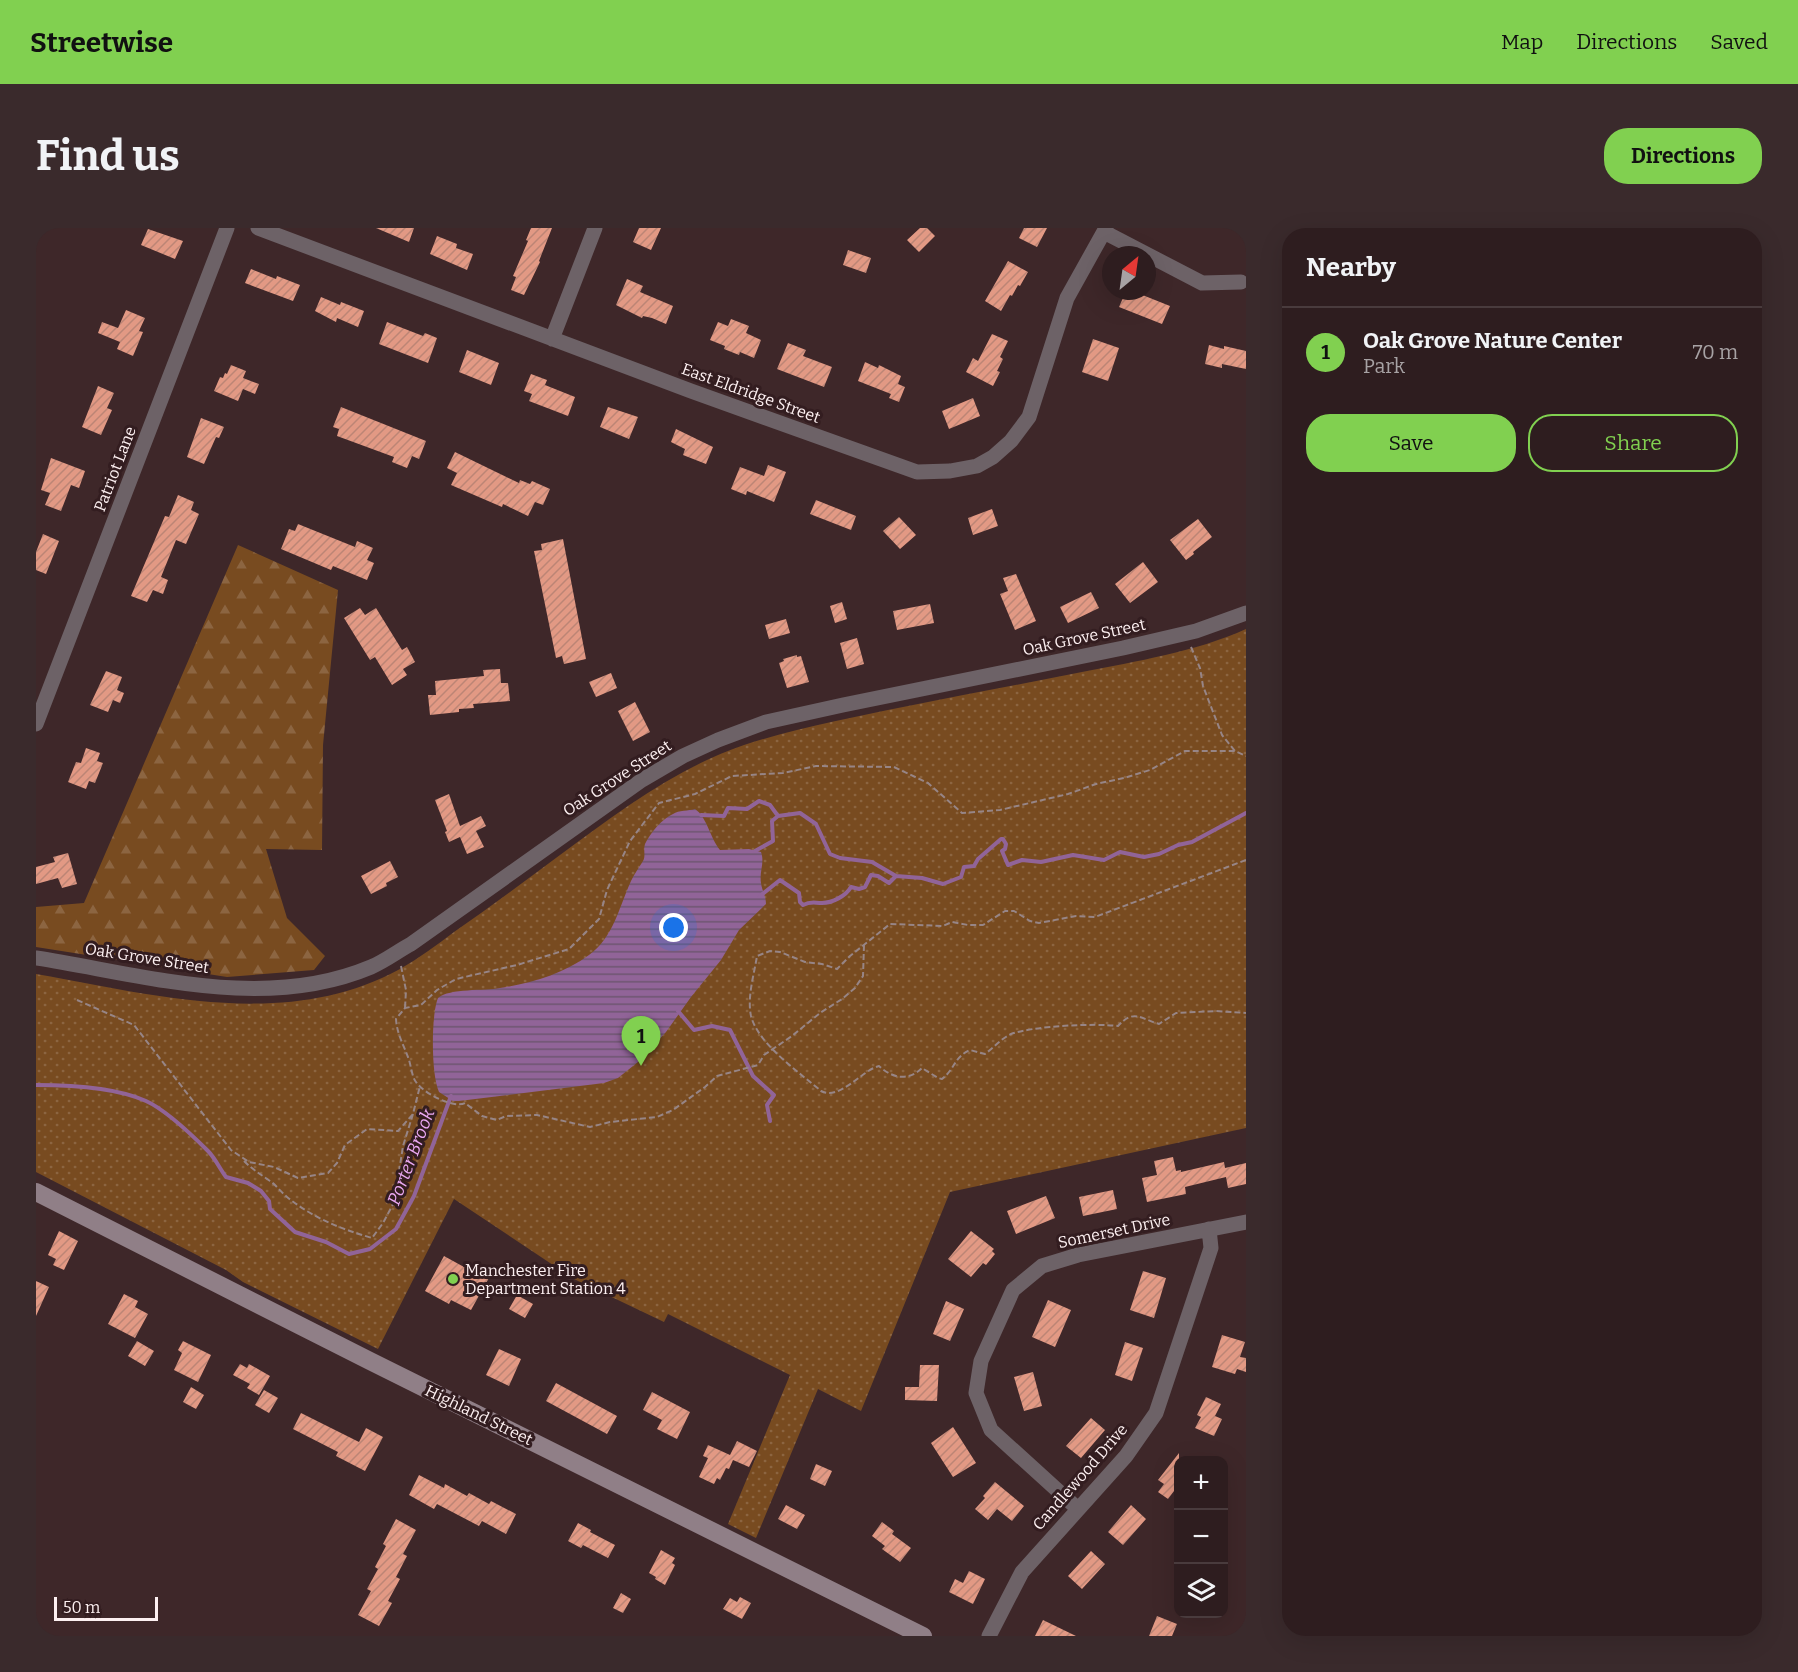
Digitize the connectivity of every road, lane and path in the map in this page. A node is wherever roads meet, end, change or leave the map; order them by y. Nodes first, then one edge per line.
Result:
1 (227, 228) edge
2 (258, 228) edge
3 (595, 228) edge
4 (1105, 230) edge
5 (1241, 282) dead end
6 (552, 339) junction
7 (1246, 612) edge
8 (1190, 633) junction
9 (36, 724) edge
10 (1235, 751) junction
11 (1246, 756) edge
12 (1246, 860) edge
13 (864, 945) junction
14 (397, 952) junction
15 (36, 958) edge
16 (77, 1000) dead end
17 (405, 1008) junction
18 (1246, 1013) edge
19 (773, 1050) junction
20 (420, 1086) junction
21 (413, 1114) junction
22 (242, 1159) junction
23 (36, 1192) edge
24 (1246, 1222) edge
25 (1209, 1229) junction
26 (1078, 1509) junction
27 (923, 1636) edge
28 (989, 1636) edge

1 - 9 street, Patriot Lane
2 - 6 street, East Eldridge Street
3 - 6 street
4 - 5 street
4 - 6 street, East Eldridge Street
7 - 8 street, Oak Grove Street
8 - 10 path
8 - 14 street, Oak Grove Street
10 - 11 path
10 - 17 path
12 - 13 path
13 - 19 path
13 - 19 path
14 - 15 street, Oak Grove Street
14 - 17 path
16 - 22 path
17 - 20 path
18 - 19 path
19 - 20 path
20 - 21 path
21 - 22 path
21 - 22 path
23 - 27 main road, Highland Street
24 - 25 street, Somerset Drive
25 - 26 street, Candlewood Drive
25 - 26 street, Somerset Drive
26 - 28 street, Candlewood Drive

